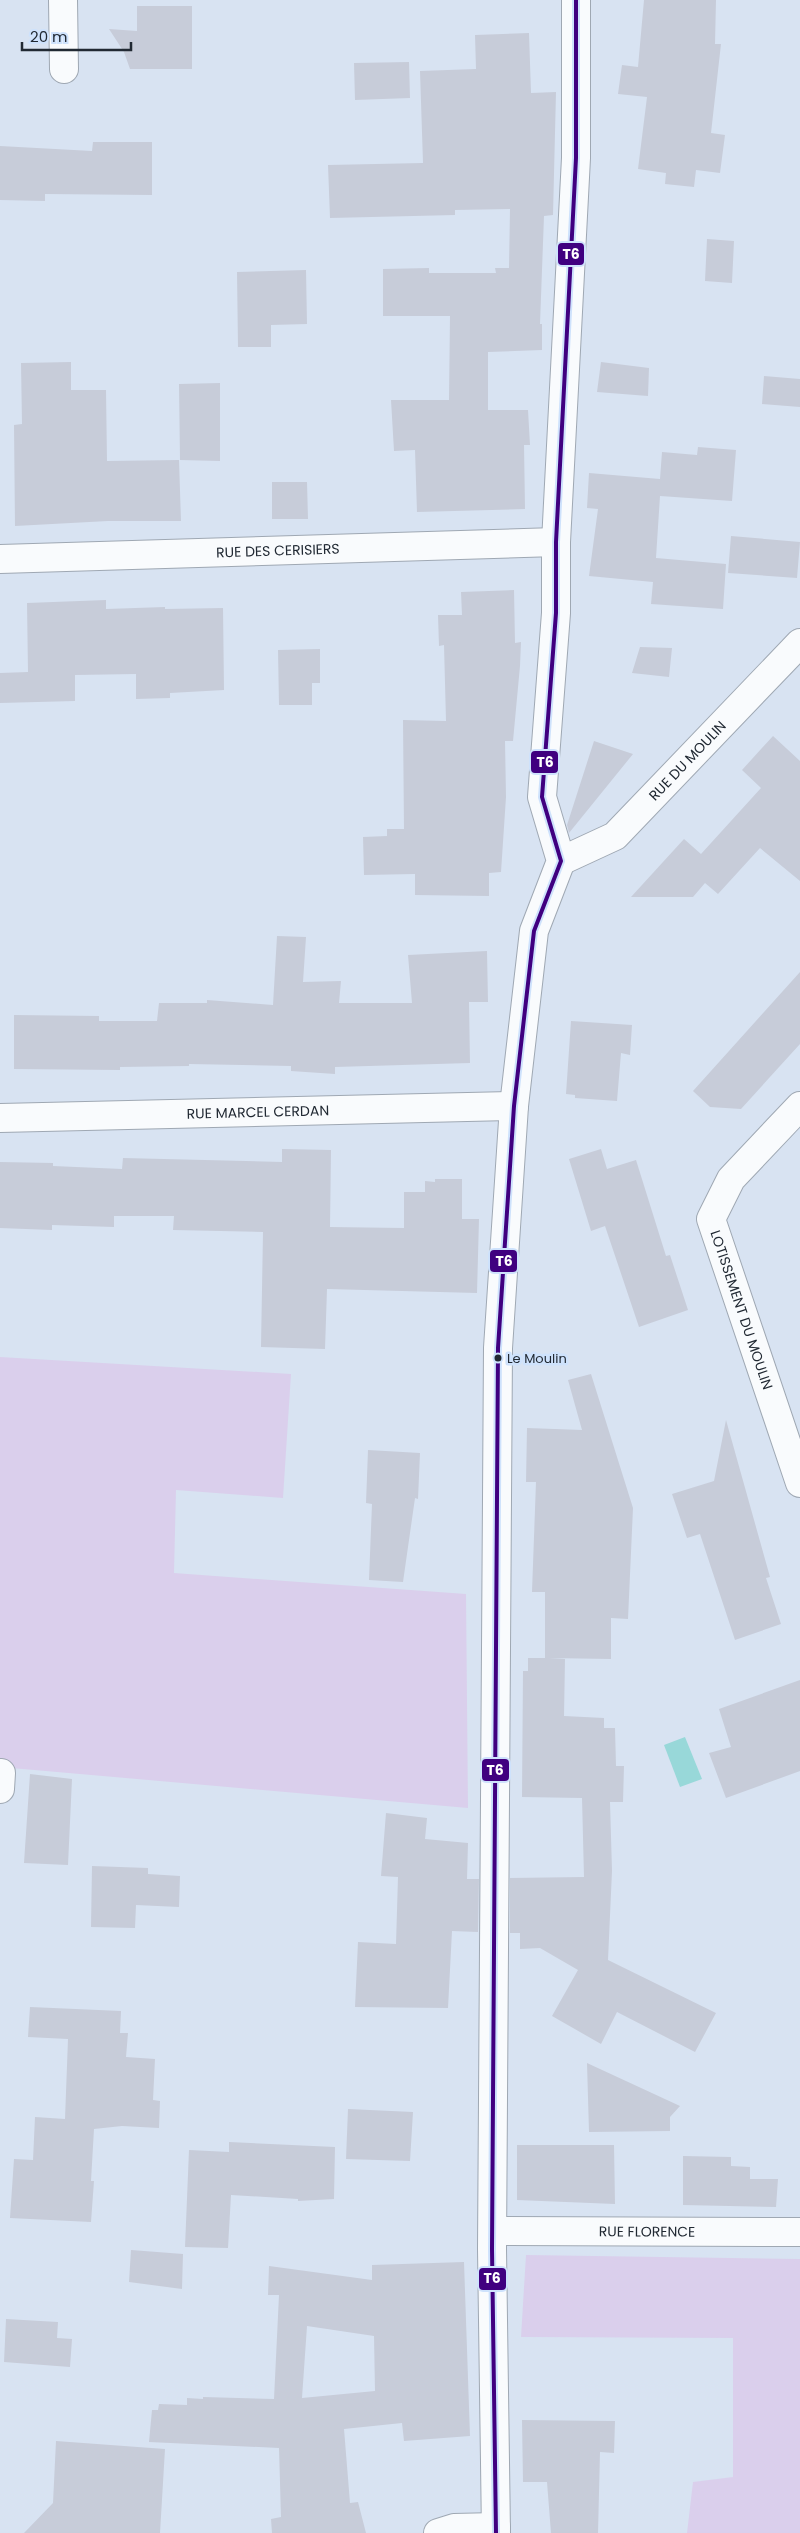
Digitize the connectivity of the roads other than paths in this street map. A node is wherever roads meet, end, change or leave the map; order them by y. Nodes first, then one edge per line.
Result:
1 (64, 0) edge
2 (576, 0) edge
3 (64, 70) dead end
4 (556, 542) junction
5 (0, 560) edge
6 (800, 643) edge
7 (561, 861) junction
8 (514, 1106) junction
9 (800, 1106) edge
10 (0, 1118) edge
11 (800, 1482) edge
12 (493, 2231) junction
13 (800, 2232) edge
14 (496, 2530) edge
15 (438, 2533) edge

1 - 3 street
2 - 4 street
4 - 5 street, RUE DES CERISIERS
4 - 7 street
6 - 7 street, RUE DU MOULIN
7 - 8 street
8 - 10 street, RUE MARCEL CERDAN
8 - 12 street
9 - 11 street, LOTISSEMENT DU MOULIN
12 - 13 street, RUE FLORENCE
12 - 14 street
14 - 15 street

